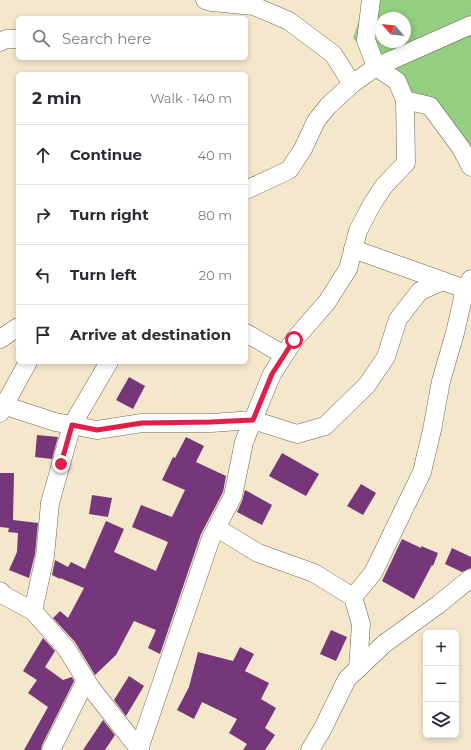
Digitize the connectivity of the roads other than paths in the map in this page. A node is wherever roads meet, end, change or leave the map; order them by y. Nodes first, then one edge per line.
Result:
1 (371, 0) edge
2 (210, 1) edge
3 (257, 3) edge
4 (471, 25) edge
5 (16, 39) edge
6 (0, 42) edge
7 (376, 67) junction
8 (352, 84) junction
9 (405, 100) junction
10 (471, 167) edge
11 (248, 189) edge
12 (353, 249) junction
13 (443, 281) junction
14 (468, 284) edge
15 (16, 328) edge
16 (248, 335) edge
17 (0, 339) edge
18 (284, 355) junction
19 (27, 364) edge
20 (108, 364) edge
21 (2, 408) edge
22 (253, 420) junction
23 (72, 425) junction
24 (217, 528) junction
25 (471, 578) edge
26 (1, 597) edge
27 (353, 597) junction
28 (33, 611) junction
29 (358, 669) junction
30 (86, 680) junction
31 (140, 749) edge
32 (51, 750) edge
33 (310, 750) edge

1 - 7 street
2 - 3 street
3 - 8 street
4 - 7 street
5 - 6 street
7 - 8 street
7 - 9 street
8 - 11 street
9 - 10 street
9 - 12 street
12 - 13 street
12 - 18 street
13 - 14 street
13 - 22 street
14 - 27 street
15 - 17 street
16 - 18 street
18 - 22 street
19 - 21 street
20 - 23 street
21 - 23 street
22 - 23 street
22 - 24 street
23 - 28 street
24 - 27 street
24 - 31 street
25 - 29 street
26 - 28 street
27 - 29 street
28 - 30 street
29 - 33 street
30 - 31 street
30 - 32 street

